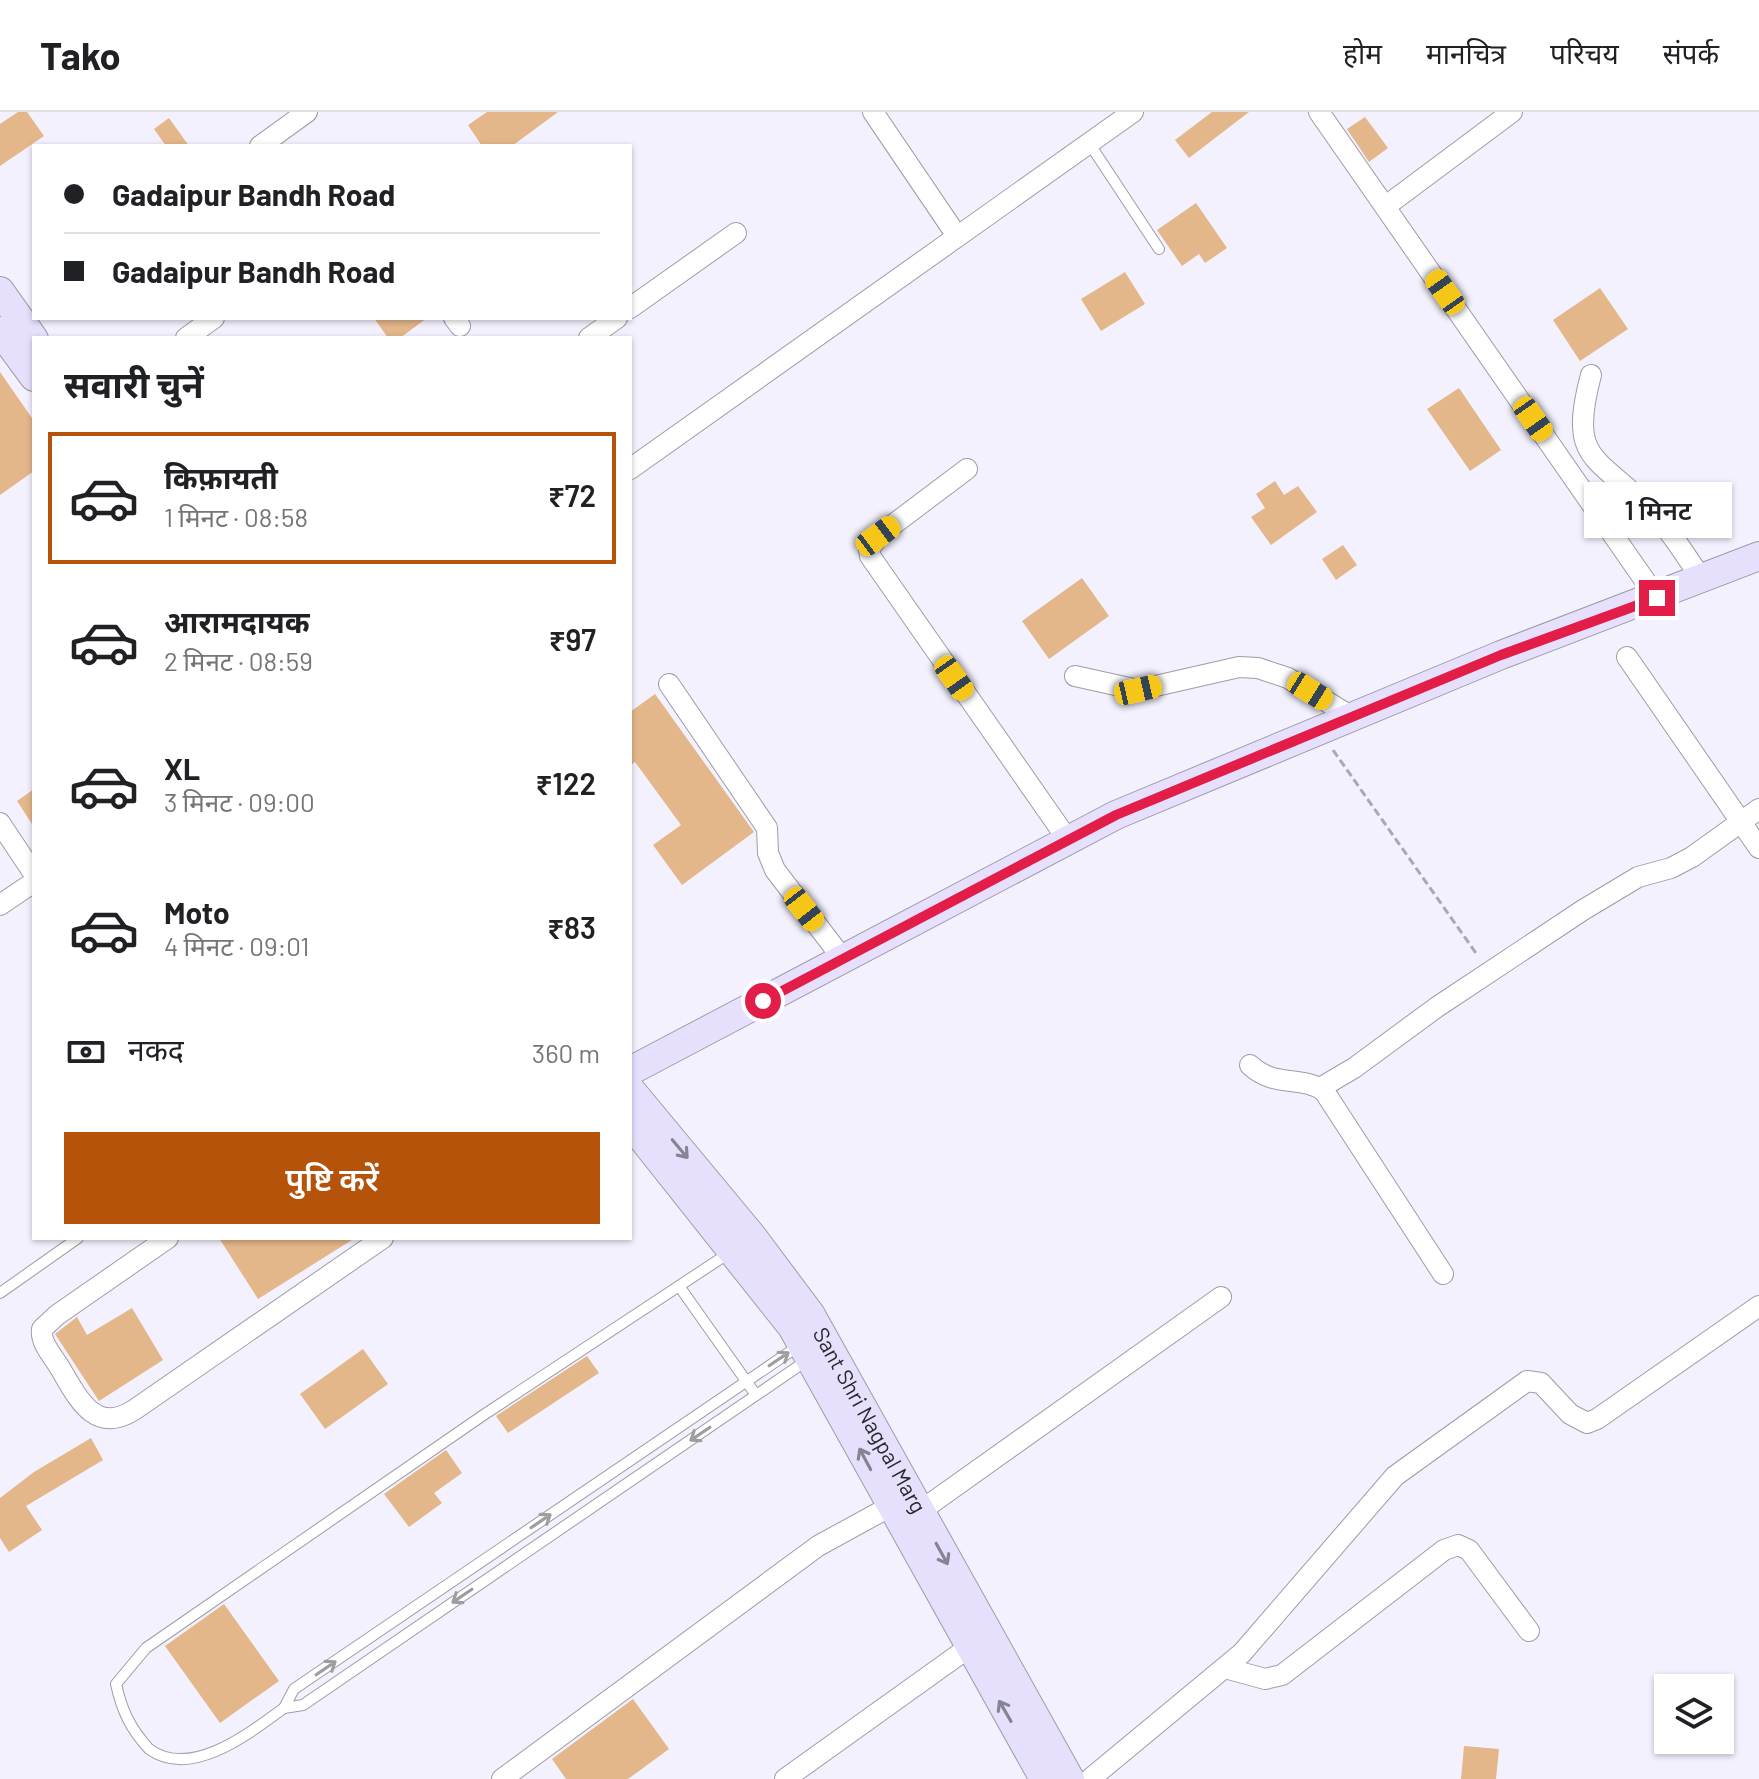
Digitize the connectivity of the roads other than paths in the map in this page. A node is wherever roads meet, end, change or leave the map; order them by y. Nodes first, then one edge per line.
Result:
1 (307, 112) edge
2 (873, 112) edge
3 (1133, 112) edge
4 (1319, 112) edge
5 (1512, 112) edge
6 (1089, 143) junction
7 (263, 144) edge
8 (1386, 206) junction
9 (736, 233) dead end
10 (957, 236) junction
11 (1159, 249) dead end
12 (0, 291) edge
13 (632, 307) edge
14 (211, 320) edge
15 (614, 320) edge
16 (22, 325) edge
17 (189, 336) edge
18 (592, 336) edge
19 (32, 368) edge
20 (1591, 375) dead end
21 (632, 468) edge
22 (967, 469) dead end
23 (1759, 556) edge
24 (1701, 578) junction
25 (1657, 598) junction
26 (1627, 657) dead end
27 (1075, 676) dead end
28 (669, 684) dead end
29 (1352, 717) junction
30 (1759, 809) edge
31 (1741, 822) junction
32 (0, 823) edge
33 (1068, 840) junction
34 (1759, 848) edge
35 (32, 871) edge
36 (32, 883) edge
37 (0, 905) edge
38 (843, 959) junction
39 (1250, 1065) dead end
40 (632, 1070) edge
41 (1320, 1088) junction
42 (632, 1091) edge
43 (632, 1125) edge
44 (75, 1240) edge
45 (165, 1240) edge
46 (380, 1240) edge
47 (734, 1250) junction
48 (1443, 1274) dead end
49 (679, 1286) junction
50 (0, 1293) edge
51 (1221, 1297) dead end
52 (1759, 1306) edge
53 (806, 1351) junction
54 (747, 1381) junction
55 (756, 1395) junction
56 (891, 1506) junction
57 (919, 1512) junction
58 (1529, 1631) dead end
59 (968, 1648) junction
60 (1225, 1668) junction
61 (284, 1708) junction
62 (502, 1779) edge
63 (785, 1779) edge
64 (1044, 1779) edge
65 (1070, 1779) edge
66 (1090, 1779) edge

1 - 7 street
2 - 10 street
3 - 6 street
4 - 8 street
5 - 8 street
6 - 10 street
6 - 11 lane
8 - 25 street
9 - 13 street
10 - 21 street
12 - 16 main road
14 - 17 street
15 - 18 street
16 - 19 main road
20 - 24 street
22 - 33 street
23 - 24 main road
24 - 25 main road
25 - 29 main road
26 - 31 street
27 - 29 street
28 - 38 street
29 - 33 main road
30 - 31 street
31 - 34 street
31 - 41 street
32 - 35 street
33 - 38 main road
36 - 37 street
38 - 40 main road
39 - 41 street
41 - 48 street
42 -> 57 main road, Sant Shri Nagpal Marg
43 - 47 main road, Sant Shri Nagpal Marg
44 - 50 lane
45 - 46 street
47 - 49 lane
47 - 53 main road, Sant Shri Nagpal Marg
49 - 54 lane
49 - 61 lane
51 - 57 street
52 - 60 street
54 -> 53 lane
53 - 55 lane
56 -> 53 main road, Sant Shri Nagpal Marg
54 - 55 lane
61 -> 54 lane
55 -> 61 lane
56 - 59 main road, Sant Shri Nagpal Marg
56 - 62 street
57 -> 65 main road, Sant Shri Nagpal Marg
58 - 60 street
59 - 63 street
64 -> 59 main road, Sant Shri Nagpal Marg
60 - 66 street

